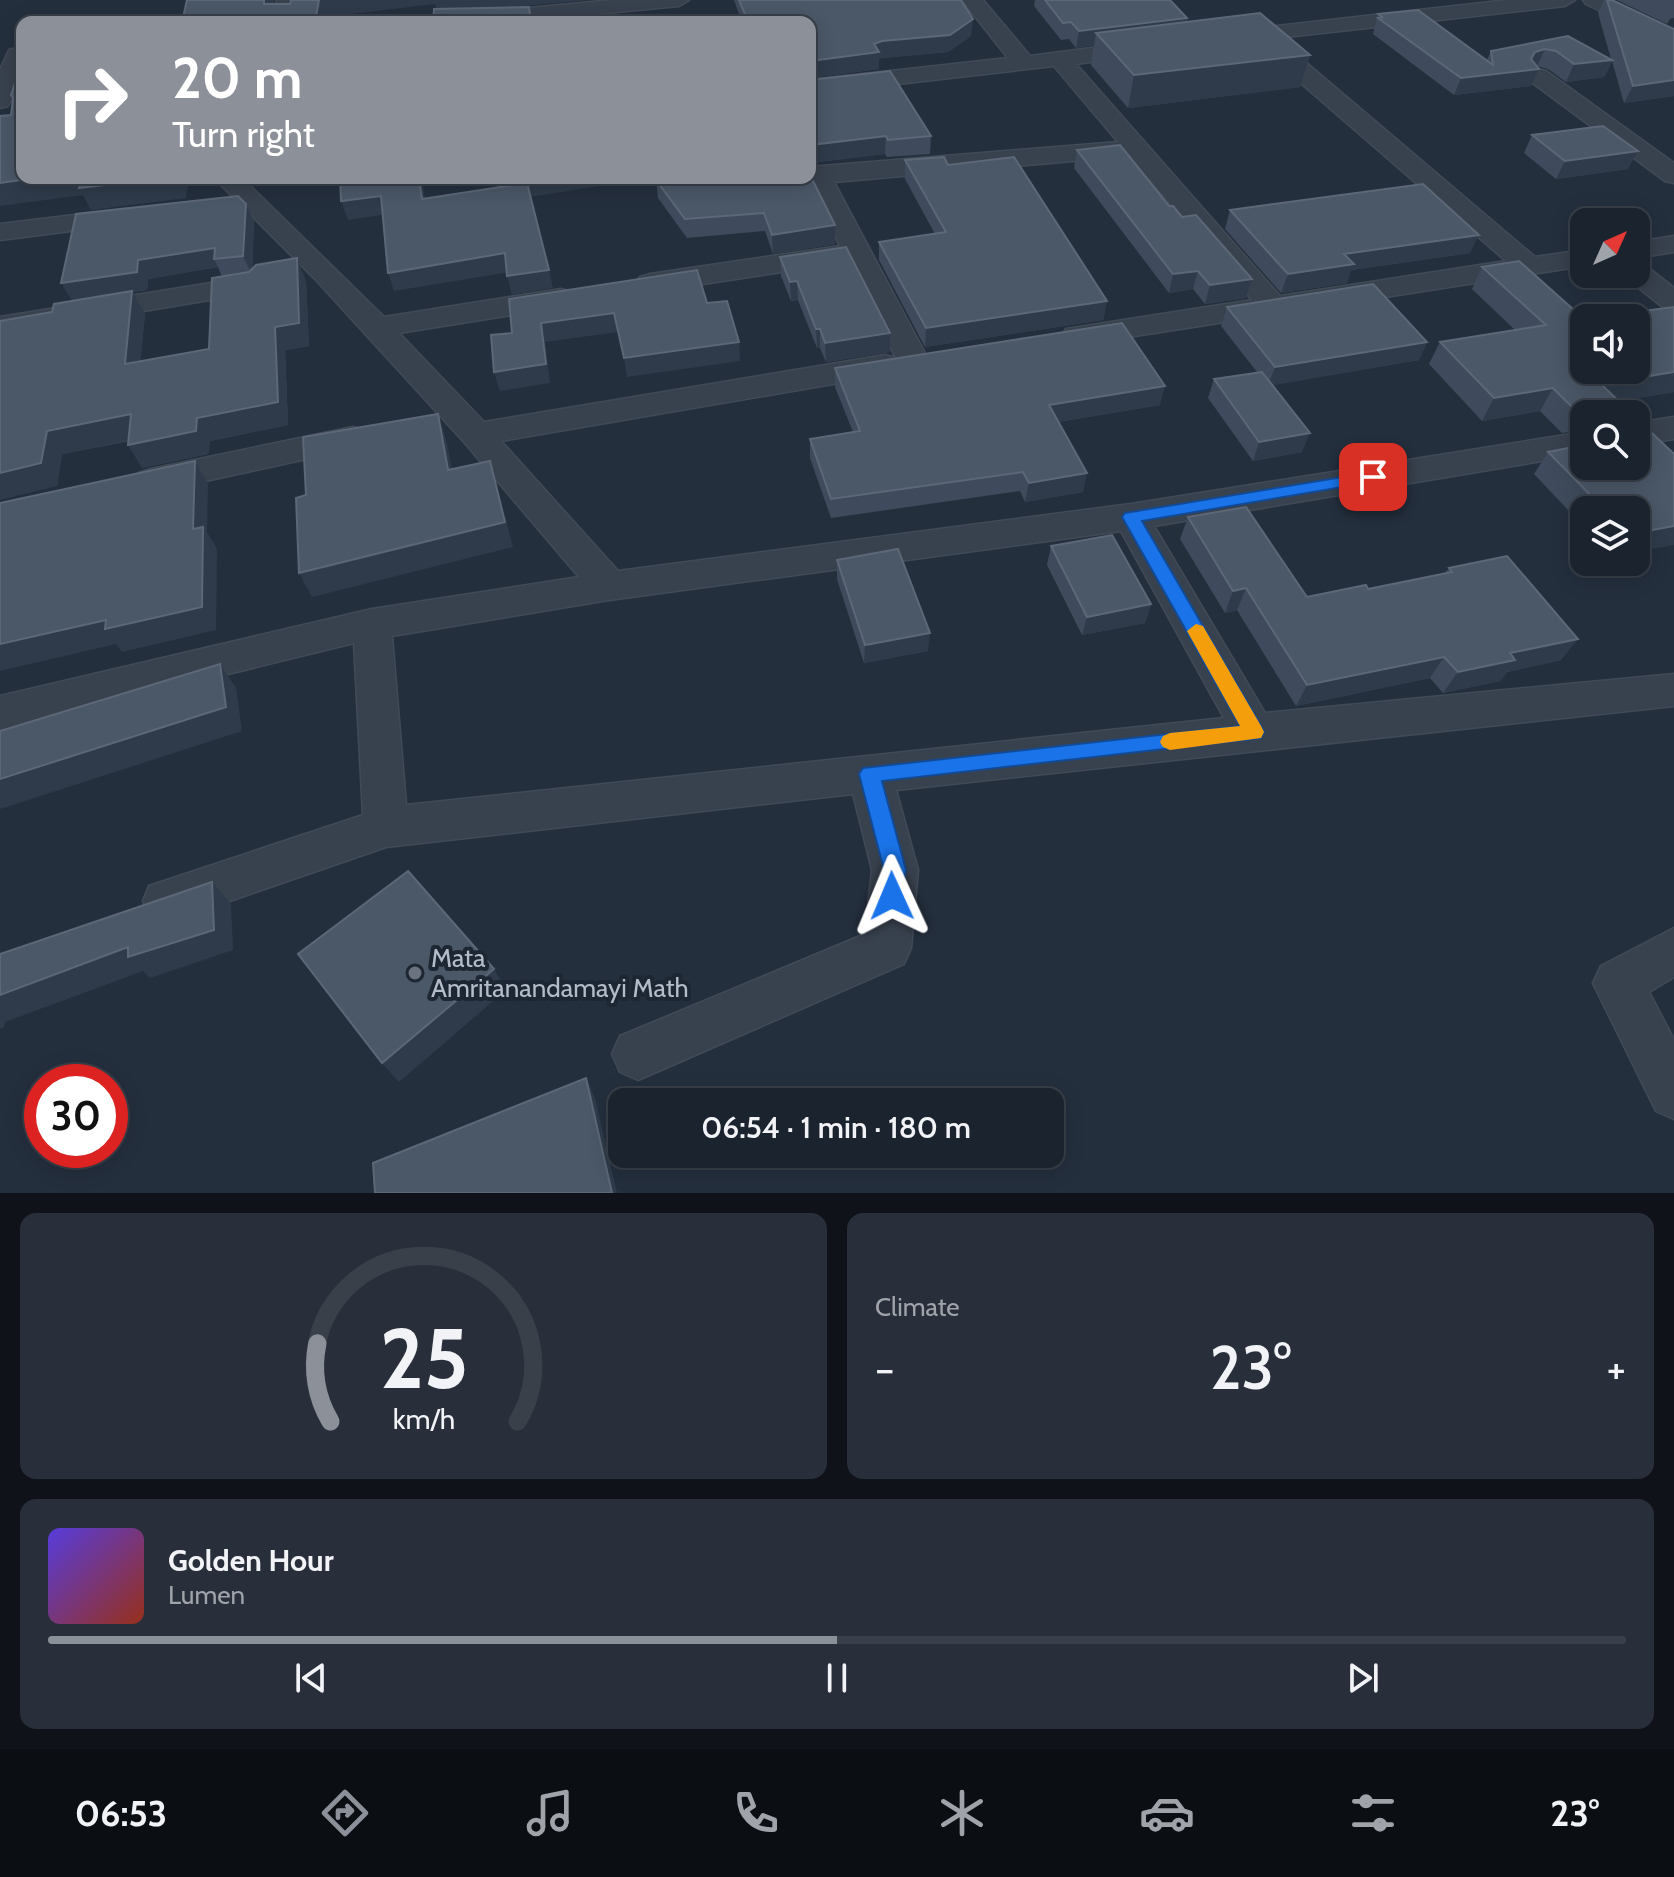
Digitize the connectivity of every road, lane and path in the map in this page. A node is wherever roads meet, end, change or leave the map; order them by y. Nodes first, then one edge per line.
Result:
1 (679, 0) edge
2 (972, 0) edge
3 (1565, 0) edge
4 (1593, 0) edge
5 (506, 8) edge
6 (472, 16) edge
7 (1258, 34) junction
8 (1227, 37) edge
9 (1674, 39) edge
10 (1166, 45) edge
11 (13, 56) edge
12 (1060, 59) junction
13 (1024, 63) junction
14 (1538, 76) edge
15 (816, 86) edge
16 (0, 101) edge
17 (1136, 147) junction
18 (1674, 175) edge
19 (816, 176) edge
20 (816, 180) edge
21 (233, 184) edge
22 (152, 213) edge
23 (0, 232) edge
24 (1674, 244) edge
25 (1650, 248) edge
26 (857, 252) junction
27 (1570, 260) edge
28 (1528, 266) junction
29 (1650, 283) edge
30 (248, 286) edge
31 (626, 287) edge
32 (594, 292) edge
33 (1674, 302) edge
34 (1273, 306) junction
35 (0, 326) edge
36 (375, 328) junction
37 (1054, 339) edge
38 (454, 424) junction
39 (1674, 428) edge
40 (381, 432) edge
41 (1650, 432) edge
42 (1570, 445) edge
43 (122, 487) edge
44 (1131, 517) junction
45 (609, 586) junction
46 (372, 624) junction
47 (1670, 698) edge
48 (0, 713) edge
49 (1254, 732) junction
50 (870, 774) junction
51 (386, 827) junction
52 (134, 912) edge
53 (1674, 951) edge
54 (638, 1054) dead end
55 (1674, 1093) edge

1 - 5 street
2 - 13 street
3 - 7 street
4 - 9 street
5 - 6 street
7 - 8 street
7 - 28 street
10 - 12 street
11 - 16 street
12 - 13 street
12 - 17 street
13 - 15 street
14 - 18 street
17 - 19 street
17 - 34 street
20 - 26 street
21 - 36 street
22 - 23 street
24 - 25 street
26 - 31 street
26 - 38 street
27 - 28 street
28 - 34 street
29 - 33 street
30 - 35 street
32 - 36 street
34 - 37 street
36 - 38 street
38 - 45 street
39 - 41 street
40 - 43 street
42 - 44 street
44 - 45 street
44 - 49 street
45 - 46 street
46 - 48 street
46 - 51 street
47 - 49 street
49 - 50 street
50 - 51 street
50 - 54 street
51 - 52 street
53 - 55 street

